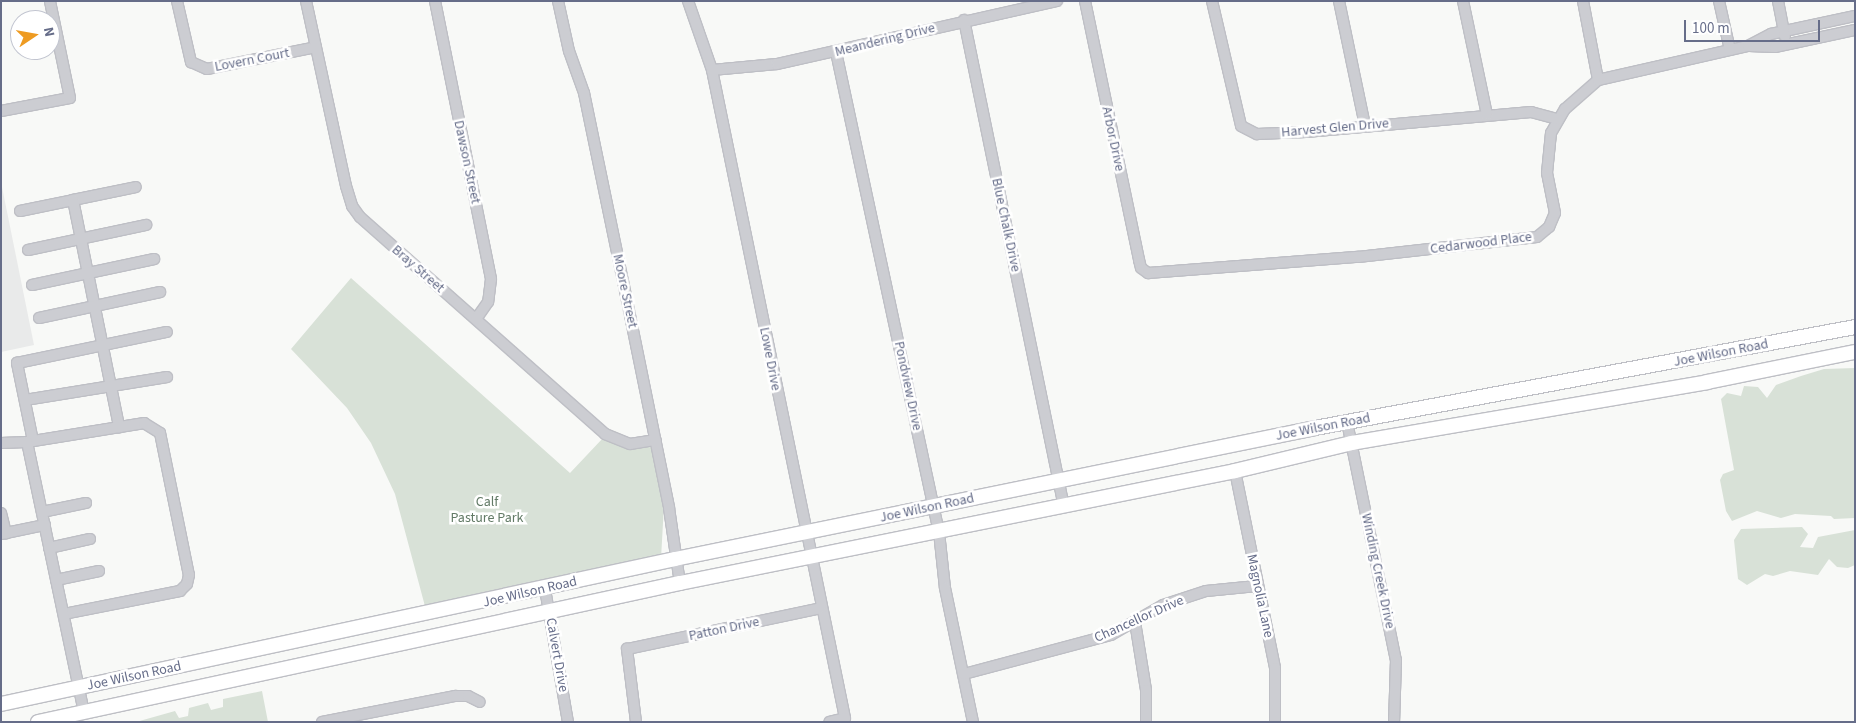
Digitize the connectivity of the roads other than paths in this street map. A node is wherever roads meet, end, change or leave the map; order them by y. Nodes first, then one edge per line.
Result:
1 (50, 1) edge
2 (177, 1) edge
3 (306, 1) edge
4 (435, 1) edge
5 (558, 1) edge
6 (688, 1) edge
7 (1057, 1) edge
8 (1084, 1) edge
9 (1212, 1) edge
10 (1339, 1) edge
11 (1463, 1) edge
12 (1583, 1) edge
13 (1719, 1) edge
14 (1778, 1) edge
15 (1855, 16) edge
16 (964, 20) junction
17 (1855, 30) edge
18 (1784, 31) junction
19 (1787, 44) junction
20 (1748, 46) junction
21 (316, 47) junction
22 (1730, 50) junction
23 (836, 52) junction
24 (712, 70) junction
25 (1598, 80) junction
26 (1, 111) edge
27 (1486, 115) junction
28 (1558, 119) junction
29 (1365, 125) junction
30 (136, 187) dead end
31 (73, 200) junction
32 (20, 211) dead end
33 (146, 225) dead end
34 (81, 239) junction
35 (28, 250) dead end
36 (154, 259) dead end
37 (88, 273) junction
38 (1148, 273) joint
39 (32, 285) dead end
40 (160, 292) dead end
41 (94, 306) junction
42 (39, 318) dead end
43 (476, 319) junction
44 (1855, 327) edge
45 (166, 332) dead end
46 (102, 345) junction
47 (1855, 352) edge
48 (167, 377) dead end
49 (110, 384) junction
50 (25, 400) junction
51 (1347, 422) junction
52 (119, 427) junction
53 (656, 440) junction
54 (30, 441) junction
55 (1, 443) edge
56 (1352, 443) junction
57 (1235, 471) junction
58 (1058, 480) junction
59 (86, 503) dead end
60 (1063, 504) junction
61 (934, 508) junction
62 (1, 512) edge
63 (42, 512) junction
64 (45, 525) junction
65 (806, 532) junction
66 (939, 532) junction
67 (3, 534) edge
68 (90, 539) dead end
69 (49, 548) junction
70 (810, 556) junction
71 (675, 559) junction
72 (99, 571) dead end
73 (56, 580) junction
74 (680, 583) junction
75 (1258, 586) junction
76 (545, 589) junction
77 (822, 608) junction
78 (550, 612) junction
79 (64, 614) junction
80 (1135, 622) junction
81 (964, 674) junction
82 (79, 688) junction
83 (480, 702) dead end
84 (1, 704) edge
85 (84, 712) junction
86 (321, 721) edge
87 (38, 722) edge
88 (568, 722) edge
89 (636, 722) edge
90 (829, 722) edge
91 (973, 722) edge
92 (1146, 722) edge
93 (1275, 722) edge
94 (1394, 722) edge

1 - 26 street
2 - 21 street, Lovern Court
3 - 21 street, Bray Street
4 - 43 street, Dawson Street
5 - 53 street, Moore Street
6 - 24 street, Lowe Drive
7 - 16 street, Meandering Drive
8 - 38 street, Arbor Drive
9 - 29 street, Harvest Glen Drive
10 - 29 street
11 - 27 street
12 - 25 street
13 - 22 street
14 - 18 street
15 - 18 street, Cedarwood Place
16 - 23 street, Meandering Drive
16 - 58 street, Blue Chalk Drive
17 - 19 street, Cedarwood Place
18 - 19 street
18 - 20 street, Cedarwood Place
19 - 20 street, Cedarwood Place
20 - 22 street, Cedarwood Place
21 - 43 street, Bray Street
22 - 25 street, Cedarwood Place
23 - 24 street, Meandering Drive
23 - 61 street, Pondview Drive
24 - 65 street, Lowe Drive
25 - 28 street, Cedarwood Place
27 - 28 street, Harvest Glen Drive
27 - 29 street, Harvest Glen Drive
28 - 38 street, Cedarwood Place
30 - 31 street
31 - 32 street
31 - 34 street
33 - 34 street
34 - 35 street
34 - 37 street
36 - 37 street
37 - 39 street
37 - 41 street
40 - 41 street
41 - 42 street
41 - 46 street
43 - 53 street, Bray Street
44 - 51 main road, Joe Wilson Road
45 - 46 street
46 - 49 street
46 - 50 street
47 - 56 main road, Joe Wilson Road
48 - 49 street
49 - 50 street
49 - 52 street
50 - 54 street
51 - 56 street, Winding Creek Drive
51 - 58 main road, Joe Wilson Road
52 - 54 street
52 - 79 street
53 - 71 street, Moore Street
54 - 55 street
54 - 63 street
56 - 57 main road, Joe Wilson Road
56 - 94 street, Winding Creek Drive
57 - 60 main road, Joe Wilson Road
57 - 75 street, Magnolia Lane
58 - 60 street, Blue Chalk Drive
58 - 61 main road, Joe Wilson Road
59 - 63 street
60 - 66 main road, Joe Wilson Road
61 - 65 main road, Joe Wilson Road
61 - 66 street, Pondview Drive
62 - 67 street
63 - 64 street
64 - 67 street
64 - 69 street
65 - 70 street, Lowe Drive
65 - 71 main road, Joe Wilson Road
66 - 70 main road, Joe Wilson Road
66 - 81 street, Pondview Drive
68 - 69 street
69 - 73 street
70 - 74 main road, Joe Wilson Road
70 - 77 street, Lowe Drive
71 - 74 street, Moore Street
71 - 76 main road, Joe Wilson Road
72 - 73 street
73 - 79 street
74 - 78 main road, Joe Wilson Road
75 - 80 street, Chancellor Drive
75 - 93 street, Magnolia Lane
76 - 78 street, Calvert Drive
76 - 82 main road, Joe Wilson Road
77 - 89 street, Patton Drive
77 - 90 street, Lowe Drive
78 - 85 main road, Joe Wilson Road
78 - 88 street, Calvert Drive
79 - 82 street
80 - 81 street, Chancellor Drive
80 - 92 street
81 - 91 street, Pondview Drive
82 - 84 main road, Joe Wilson Road
82 - 85 street
83 - 86 street
85 - 87 main road, Joe Wilson Road

